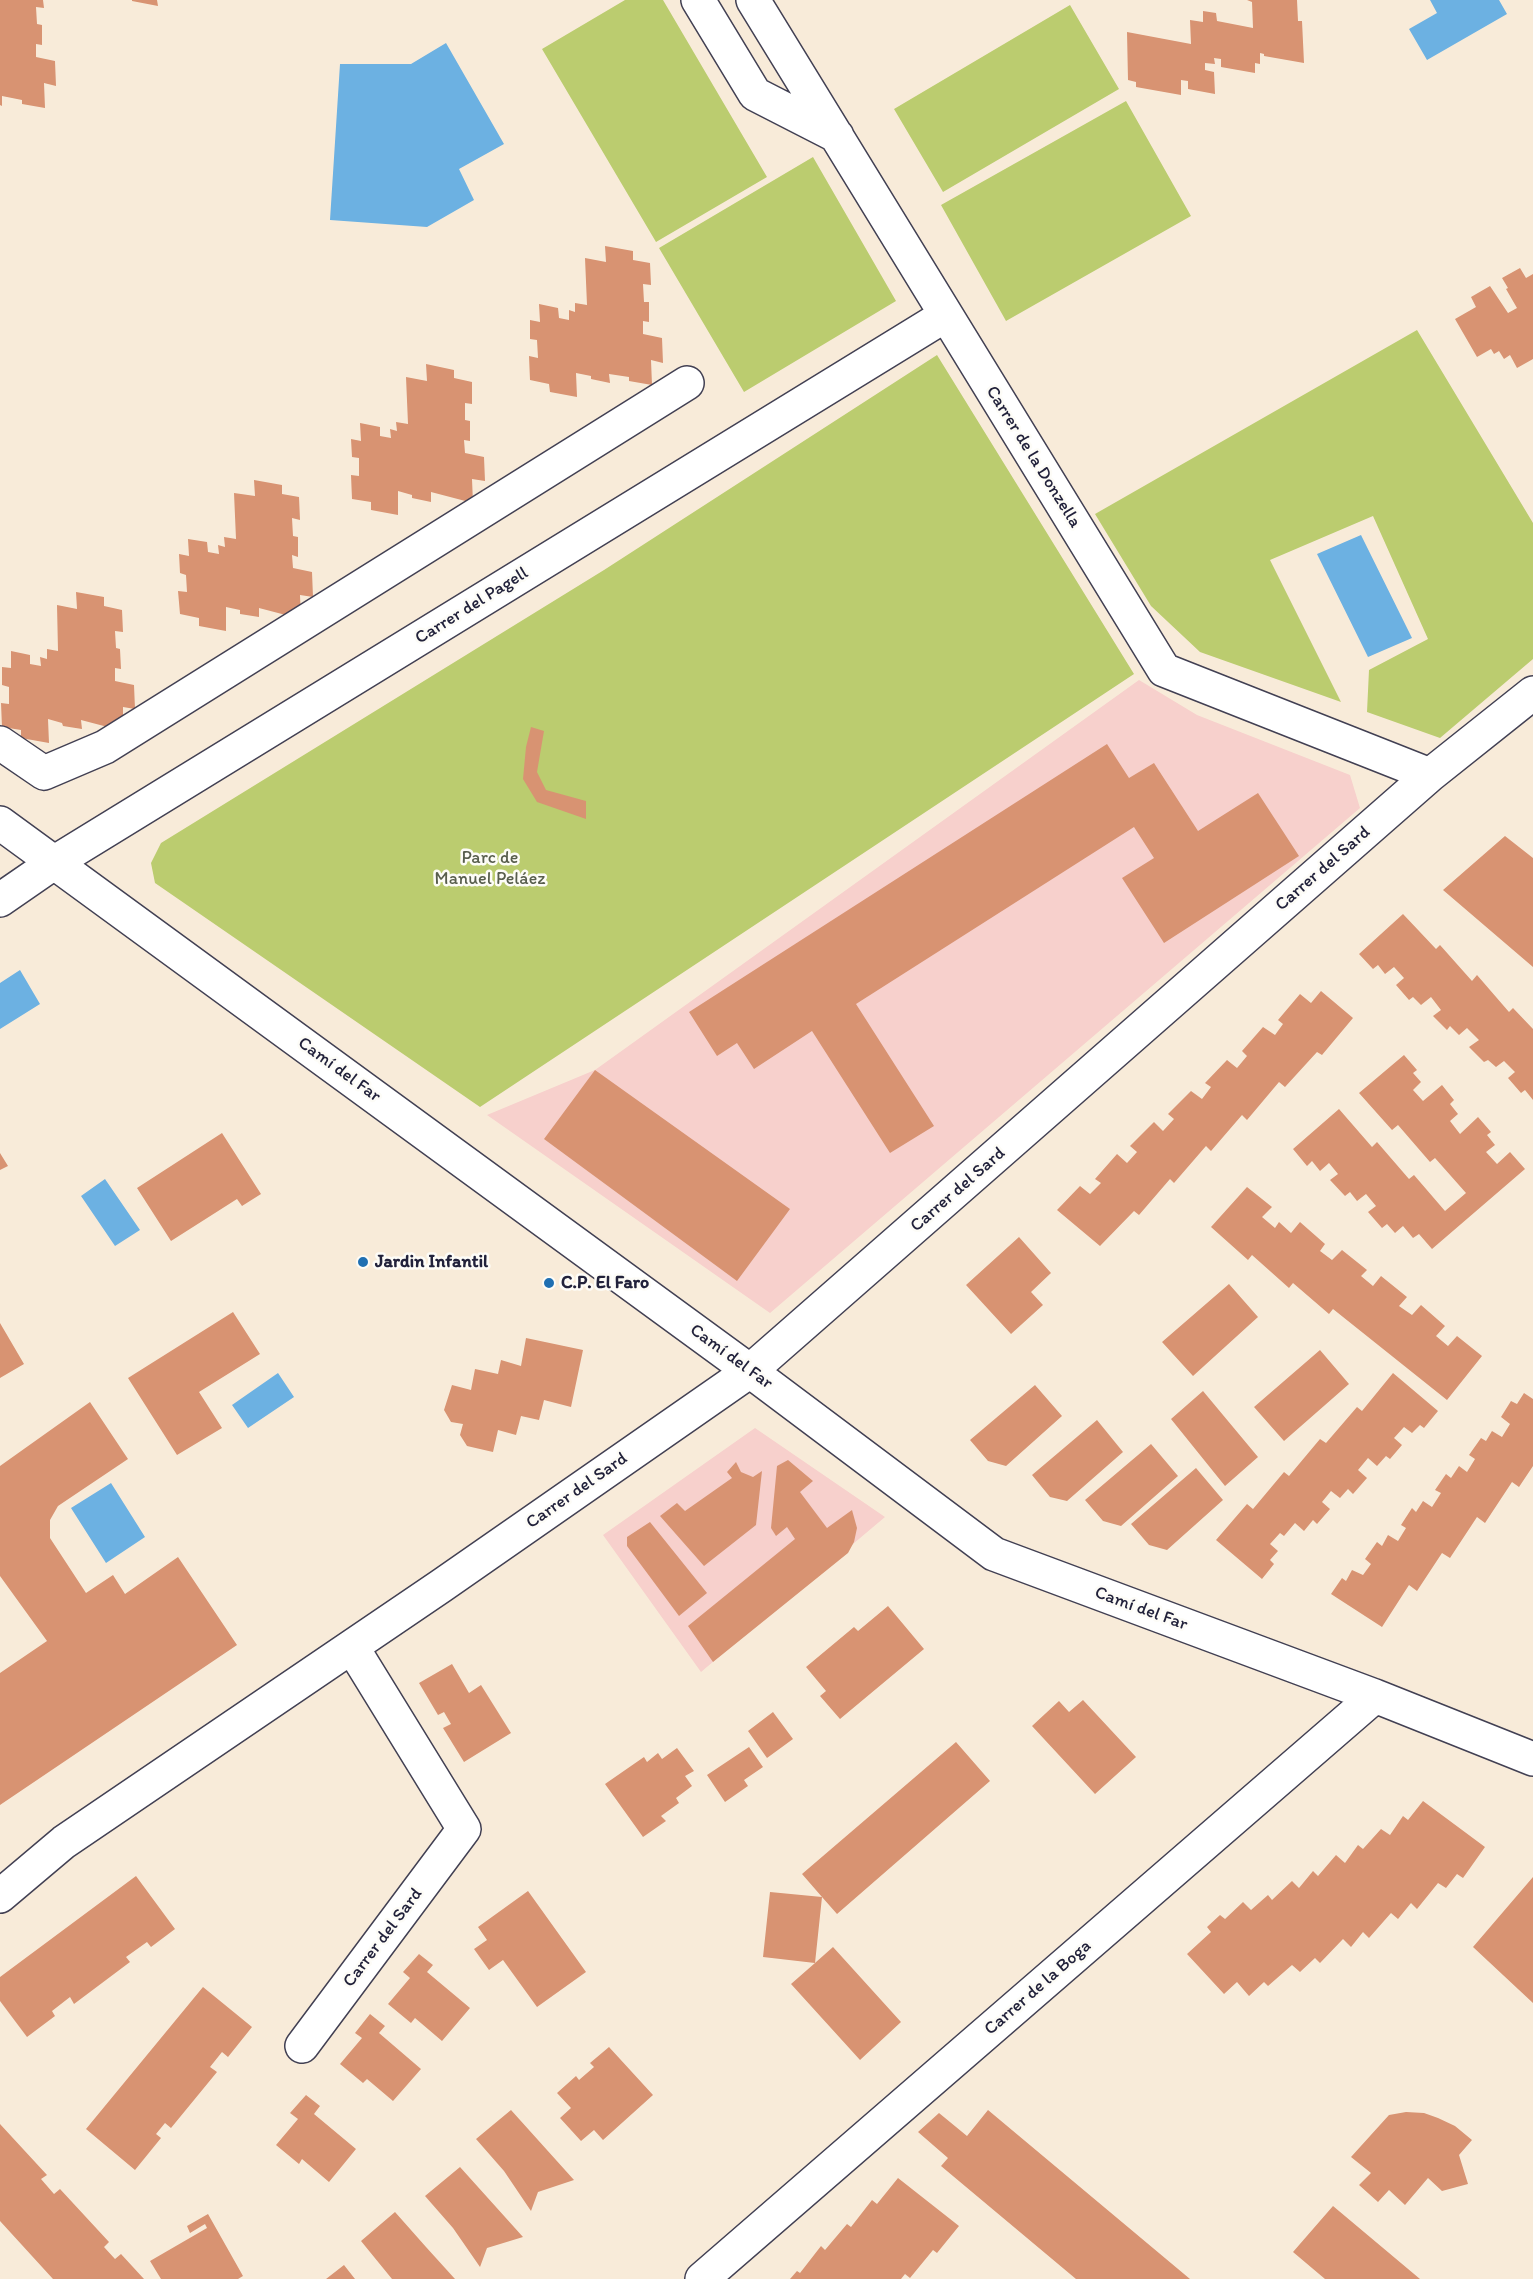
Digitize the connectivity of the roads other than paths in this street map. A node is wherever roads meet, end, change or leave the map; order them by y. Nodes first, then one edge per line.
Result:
1 (698, 0) edge
2 (755, 1) edge
3 (837, 136) junction
4 (946, 315) junction
5 (687, 383) dead end
6 (1533, 693) edge
7 (0, 742) edge
8 (1430, 776) junction
9 (0, 823) edge
10 (55, 862) junction
11 (0, 900) edge
12 (750, 1371) junction
13 (352, 1647) junction
14 (1375, 1696) junction
15 (1533, 1759) edge
16 (0, 1896) edge
17 (302, 2046) dead end
18 (702, 2279) edge

1 - 3 street
2 - 3 street, Carrer de la Donzella
3 - 4 street, Carrer de la Donzella
4 - 8 street, Carrer de la Donzella
4 - 10 street, Carrer del Pagell
5 - 7 street
6 - 8 street, Carrer del Sard
8 - 12 street, Carrer del Sard
9 - 10 street, Camí del Far
10 - 11 street, Carrer del Pagell
10 - 12 street, Camí del Far
12 - 13 street, Carrer del Sard
12 - 14 street, Camí del Far
13 - 16 street, Carrer del Sard
13 - 17 street, Carrer del Sard
14 - 15 street, Camí del Far
14 - 18 street, Carrer de la Boga

